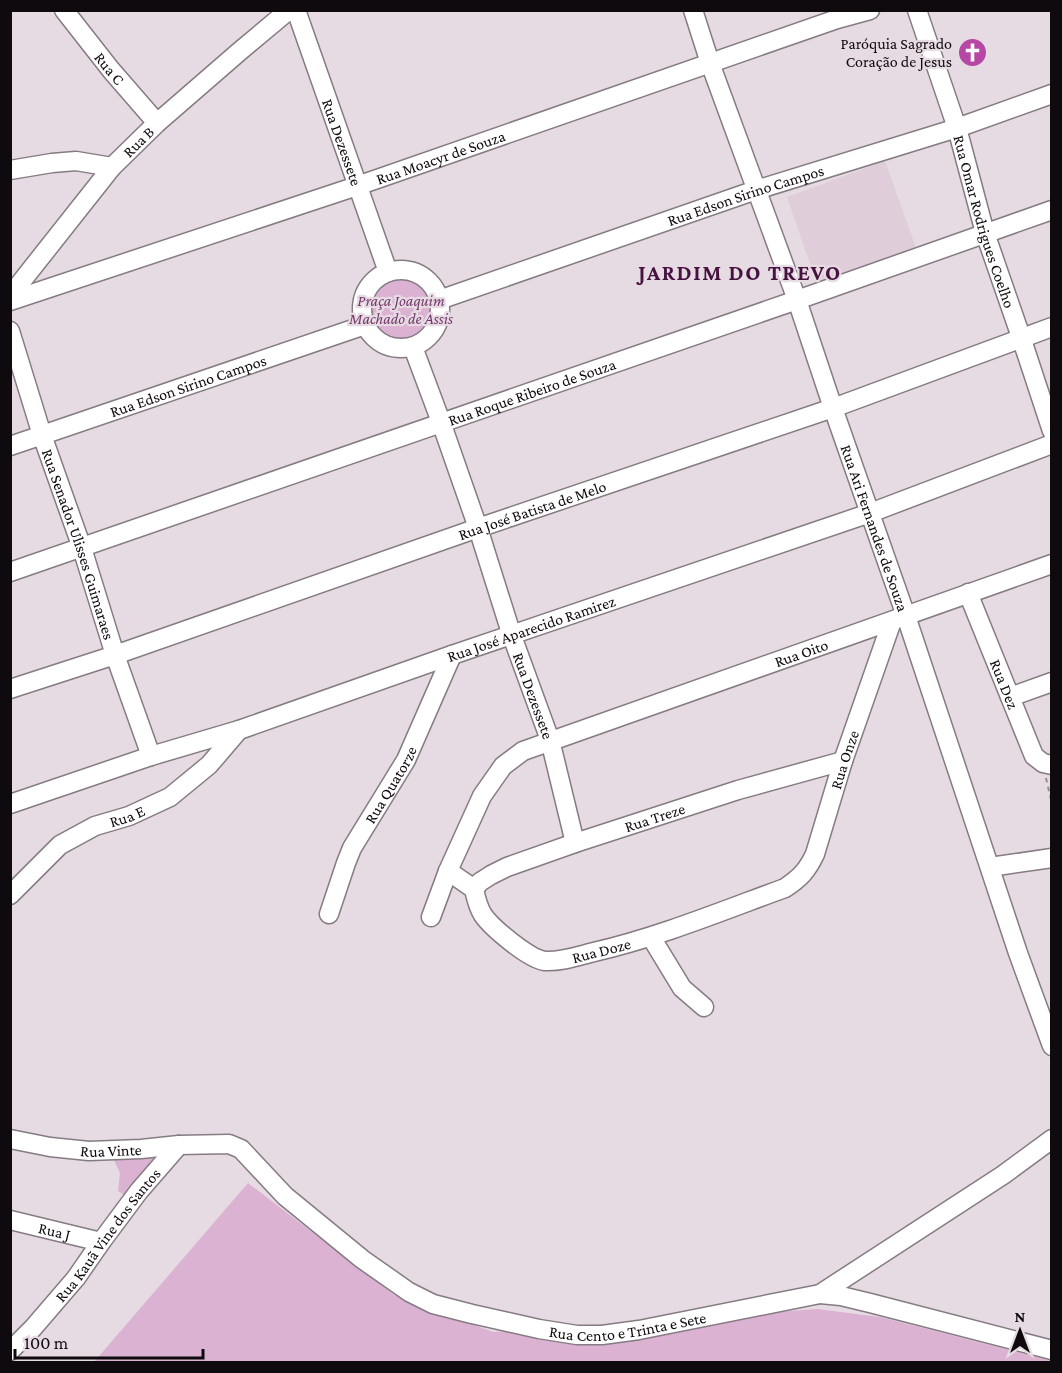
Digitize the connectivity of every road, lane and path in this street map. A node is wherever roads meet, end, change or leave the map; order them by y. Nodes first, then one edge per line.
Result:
1 (64, 10) edge
2 (289, 10) edge
3 (296, 10) edge
4 (693, 10) edge
5 (870, 10) edge
6 (917, 10) edge
7 (828, 14) edge
8 (710, 63) junction
9 (1052, 94) edge
10 (157, 123) junction
11 (957, 128) junction
12 (112, 167) junction
13 (10, 171) edge
14 (357, 186) junction
15 (756, 190) junction
16 (1052, 210) edge
17 (985, 233) junction
18 (388, 272) junction
19 (10, 299) edge
20 (439, 300) junction
21 (797, 300) junction
22 (365, 325) junction
23 (1052, 327) edge
24 (10, 331) edge
25 (1021, 338) junction
26 (413, 347) junction
27 (832, 408) junction
28 (441, 422) junction
29 (1052, 431) edge
30 (42, 435) junction
31 (1052, 444) edge
32 (10, 446) edge
33 (870, 513) junction
34 (478, 528) junction
35 (82, 548) junction
36 (1052, 564) edge
37 (10, 572) edge
38 (968, 593) junction
39 (899, 619) junction
40 (512, 636) junction
41 (115, 655) junction
42 (452, 655) junction
43 (1052, 682) edge
44 (10, 689) edge
45 (1010, 696) junction
46 (239, 730) junction
47 (550, 740) junction
48 (151, 756) junction
49 (843, 761) junction
50 (1047, 764) edge
51 (10, 804) edge
52 (1052, 804) edge
53 (575, 843) junction
54 (1052, 858) edge
55 (990, 867) junction
56 (448, 871) junction
57 (785, 888) joint
58 (474, 890) junction
59 (10, 895) edge
60 (329, 914) dead end
61 (431, 917) dead end
62 (651, 937) junction
63 (704, 1006) dead end
64 (1052, 1046) edge
65 (10, 1139) edge
66 (1052, 1139) edge
67 (179, 1145) junction
68 (213, 1145) joint
69 (10, 1220) edge
70 (101, 1242) junction
71 (820, 1294) junction
72 (1052, 1350) edge
73 (10, 1351) edge

1 - 10 street, Rua C
2 - 10 street, Rua B
3 - 14 street, Rua Dezessete
4 - 8 street, Rua Ari Fernandes de Souza
5 - 7 street, Rua Moacyr de Souza
6 - 11 street, Rua Omar Rodrigues Coelho
7 - 8 street, Rua Moacyr de Souza
8 - 14 street, Rua Moacyr de Souza
8 - 15 street, Rua Ari Fernandes de Souza
9 - 11 street, Rua Edson Sirino Campos
10 - 12 street, Rua B
11 - 15 street, Rua Edson Sirino Campos
11 - 17 street, Rua Omar Rodrigues Coelho
12 - 13 street
12 - 19 street, Rua B
14 - 18 street, Rua Dezessete
14 - 19 street, Rua Moacyr de Souza
15 - 20 street, Rua Edson Sirino Campos
15 - 21 street, Rua Ari Fernandes de Souza
16 - 17 street, Rua Roque Ribeiro de Souza
17 - 21 street, Rua Roque Ribeiro de Souza
17 - 25 street, Rua Omar Rodrigues Coelho
18 - 20 street
18 - 22 street
20 - 26 street
21 - 27 street, Rua Ari Fernandes de Souza
21 - 28 street, Rua Roque Ribeiro de Souza
22 - 26 street
22 - 30 street, Rua Edson Sirino Campos
23 - 25 street, Rua José Batista de Melo
24 - 30 street, Rua Senador Ulisses Guimaraes
25 - 27 street, Rua José Batista de Melo
25 - 29 street, Rua Omar Rodrigues Coelho
26 - 28 street, Rua Dezessete
27 - 33 street, Rua Ari Fernandes de Souza
27 - 34 street, Rua José Batista de Melo
28 - 34 street, Rua Dezessete
28 - 35 street, Rua Roque Ribeiro de Souza
30 - 32 street, Rua Edson Sirino Campos
30 - 35 street, Rua Senador Ulisses Guimaraes
31 - 33 street, Rua José Aparecido Ramirez
33 - 39 street, Rua Ari Fernandes de Souza
33 - 40 street, Rua José Aparecido Ramirez
34 - 40 street, Rua Dezessete
34 - 41 street, Rua José Batista de Melo
35 - 37 street, Rua Roque Ribeiro de Souza
35 - 41 street, Rua Senador Ulisses Guimaraes
36 - 38 street, Rua Oito
38 - 39 street, Rua Oito
38 - 45 street, Rua Dez
39 - 47 street, Rua Oito
39 - 49 street, Rua Onze
39 - 55 street, Rua Ari Fernandes de Souza
40 - 42 street, Rua José Aparecido Ramirez
40 - 47 street, Rua Dezessete
41 - 44 street, Rua José Batista de Melo
41 - 48 street, Rua Senador Ulisses Guimaraes
42 - 46 street, Rua José Aparecido Ramirez
42 - 60 street, Rua Quatorze
43 - 45 street
45 - 50 street, Rua Dez
46 - 48 street, Rua José Aparecido Ramirez
46 - 59 street, Rua E
47 - 53 street, Rua Dezessete
47 - 56 street
48 - 51 street, Rua José Aparecido Ramirez
49 - 53 street, Rua Treze
49 - 57 street, Rua Onze
50 - 52 path
53 - 58 street, Rua Treze
54 - 55 street
55 - 64 street, Rua Ari Fernandes de Souza
56 - 58 street
56 - 61 street
57 - 62 street, Rua Doze
58 - 62 street, Rua Doze
62 - 63 street
65 - 67 street, Rua Vinte
66 - 71 street, Rua Cento e Trinta e Sete
67 - 68 street, Rua Vinte
67 - 70 street, Rua Kauã Vine dos Santos
68 - 71 street, Rua Cento e Trinta e Sete
69 - 70 street, Rua J
70 - 73 street, Rua Kauã Vine dos Santos
71 - 72 street

